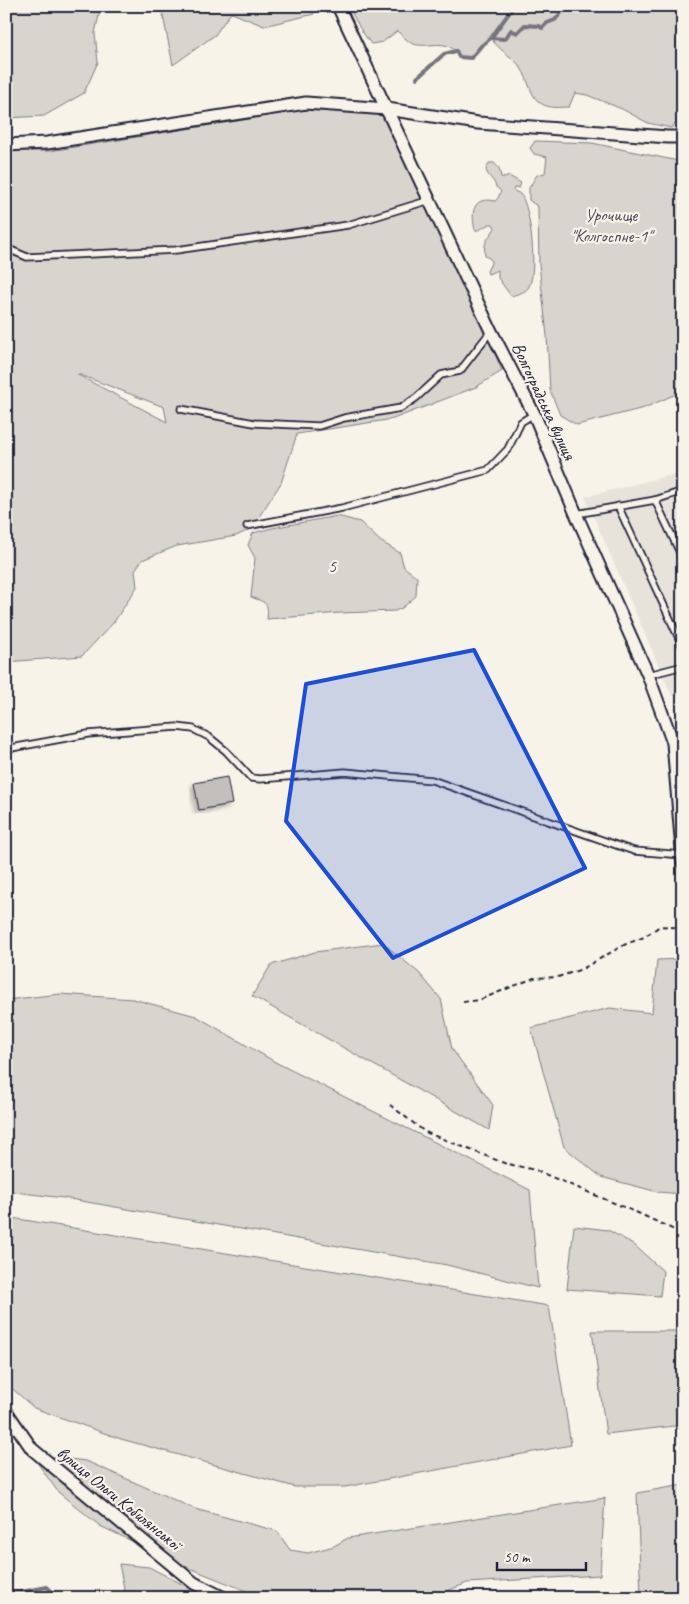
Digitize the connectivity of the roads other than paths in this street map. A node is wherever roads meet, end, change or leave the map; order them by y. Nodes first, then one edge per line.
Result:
1 (338, 6) edge
2 (388, 109) junction
3 (683, 137) edge
4 (6, 146) edge
5 (430, 200) junction
6 (6, 248) edge
7 (491, 331) junction
8 (180, 409) dead end
9 (534, 414) junction
10 (683, 491) edge
11 (655, 500) junction
12 (618, 506) junction
13 (576, 514) junction
14 (247, 526) dead end
15 (683, 559) edge
16 (683, 647) edge
17 (683, 666) edge
18 (648, 675) junction
19 (6, 750) edge
20 (682, 855) edge
21 (683, 862) edge
22 (6, 1411) edge
23 (224, 1598) edge

1 - 2 street, Волгоградська вулиця
2 - 3 street
2 - 4 street
2 - 5 street, Волгоградська вулиця
5 - 6 lane
5 - 7 street, Волгоградська вулиця
7 - 8 lane
7 - 9 street, Волгоградська вулиця
9 - 13 street, Волгоградська вулиця
9 - 14 lane
10 - 11 lane
11 - 12 lane
11 - 15 lane
12 - 13 lane
12 - 16 lane
13 - 18 street, Волгоградська вулиця
17 - 18 lane
18 - 20 street, Волгоградська вулиця
19 - 20 lane
20 - 21 street, Волгоградська вулиця
22 - 23 street, вулиця Ольги Кобилянської

